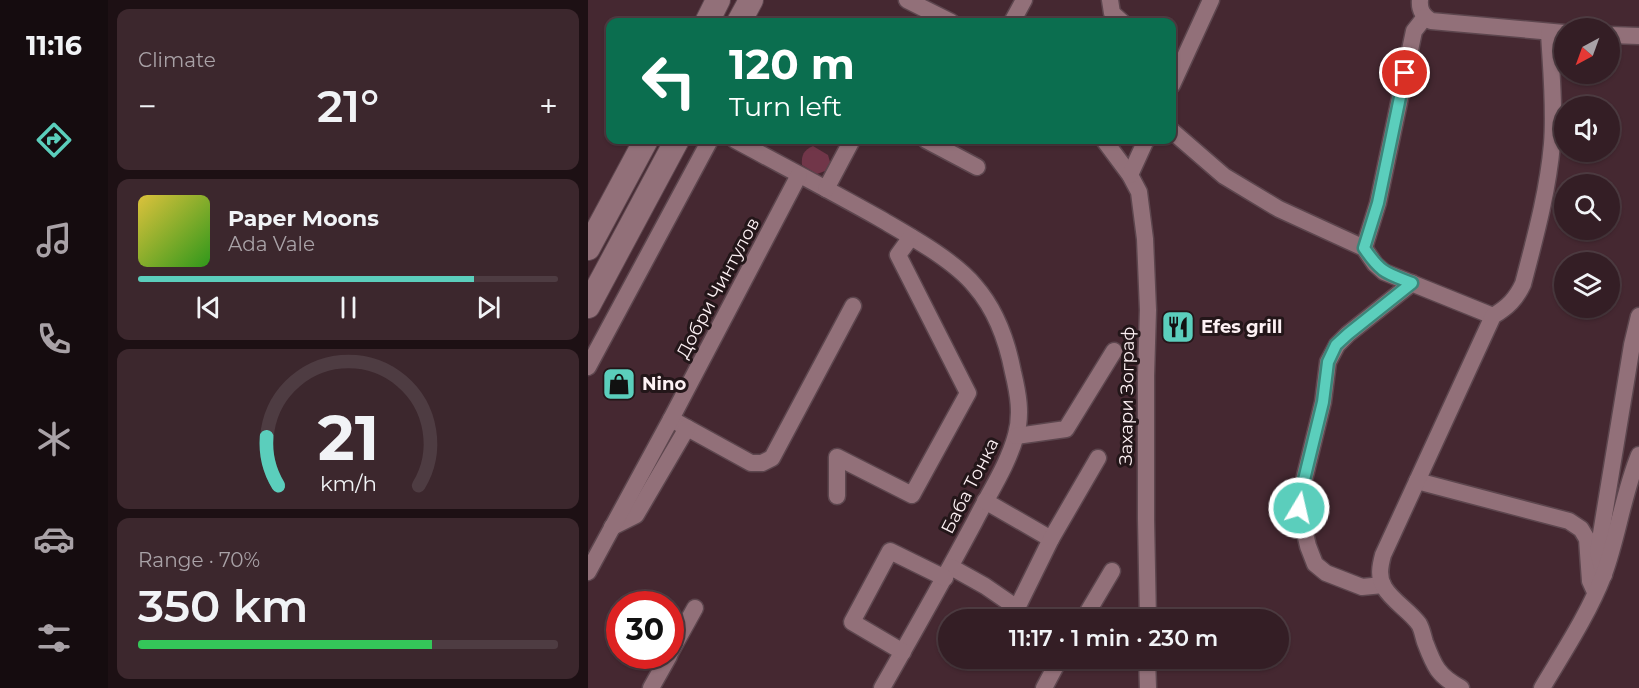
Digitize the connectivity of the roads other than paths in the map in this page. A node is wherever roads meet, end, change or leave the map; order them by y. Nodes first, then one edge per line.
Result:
1 (718, 0) edge
2 (751, 0) edge
3 (1024, 0) edge
4 (1110, 0) edge
5 (1211, 0) edge
6 (1420, 0) edge
7 (914, 3) edge
8 (1425, 17) junction
9 (709, 18) edge
10 (741, 18) edge
11 (913, 18) edge
12 (943, 18) edge
13 (1014, 18) edge
14 (1118, 18) edge
15 (1554, 33) edge
16 (1620, 35) edge
17 (1639, 36) edge
18 (1176, 76) edge
19 (1554, 84) edge
20 (1176, 134) edge
21 (643, 144) edge
22 (675, 144) edge
23 (708, 144) edge
24 (742, 144) edge
25 (850, 144) edge
26 (934, 144) edge
27 (1107, 144) edge
28 (1144, 144) edge
29 (977, 167) dead end
30 (799, 175) junction
31 (1130, 175) junction
32 (826, 189) junction
33 (597, 216) edge
34 (632, 222) junction
35 (911, 237) junction
36 (588, 248) edge
37 (1364, 248) junction
38 (1412, 283) junction
39 (588, 306) edge
40 (853, 306) dead end
41 (1493, 316) junction
42 (1639, 316) edge
43 (1114, 351) dead end
44 (588, 367) edge
45 (671, 419) junction
46 (687, 428) junction
47 (1016, 436) junction
48 (1639, 455) edge
49 (1098, 458) dead end
50 (1417, 481) junction
51 (837, 496) dead end
52 (986, 501) junction
53 (612, 527) junction
54 (1051, 539) junction
55 (1112, 571) dead end
56 (588, 572) edge
57 (948, 572) junction
58 (1604, 574) junction
59 (1383, 585) junction
60 (1595, 592) junction
61 (695, 608) dead end
62 (1015, 609) edge
63 (1023, 609) edge
64 (1090, 609) edge
65 (1148, 609) edge
66 (684, 628) edge
67 (903, 652) junction
68 (662, 669) edge
69 (1051, 669) edge
70 (1147, 669) edge
71 (1444, 682) edge
72 (651, 688) edge
73 (882, 688) edge
74 (1044, 688) edge
75 (1148, 688) edge
76 (1461, 688) edge
77 (1542, 688) edge

1 - 9 main road
2 - 10 main road
3 - 13 street
4 - 14 street
5 - 18 street
6 - 8 street
7 - 11 street
7 - 12 street
8 - 15 street
8 - 37 street
16 - 17 street
19 - 41 street
20 - 37 street
21 - 33 main road
22 - 34 main road
23 - 44 street
24 - 30 street, Баба Тонка
25 - 32 street
26 - 29 street
27 - 31 street, Захари Зограф
28 - 31 street
30 - 32 street, Баба Тонка
30 - 45 street, Добри Чинтулов
31 - 65 street, Захари Зограф
32 - 35 street, Баба Тонка
33 - 34 street
33 - 36 main road
34 - 39 main road
35 - 47 street, Баба Тонка
35 - 51 street
37 - 38 street
38 - 41 street
38 - 59 street
40 - 46 street
41 - 50 street
42 - 58 street
43 - 47 street
45 - 46 street
45 - 53 street, Добри Чинтулов
46 - 53 street
47 - 52 street, Баба Тонка
48 - 58 street
49 - 54 street
50 - 59 street
50 - 60 street
52 - 54 street
52 - 57 street, Баба Тонка
53 - 56 street, Добри Чинтулов
54 - 63 street
55 - 64 street
57 - 62 street
57 - 67 street, Баба Тонка
57 - 67 street
58 - 60 street
59 - 71 street
60 - 77 street
61 - 66 street
67 - 73 street, Баба Тонка
68 - 72 street
69 - 74 street
70 - 75 street
71 - 76 street

